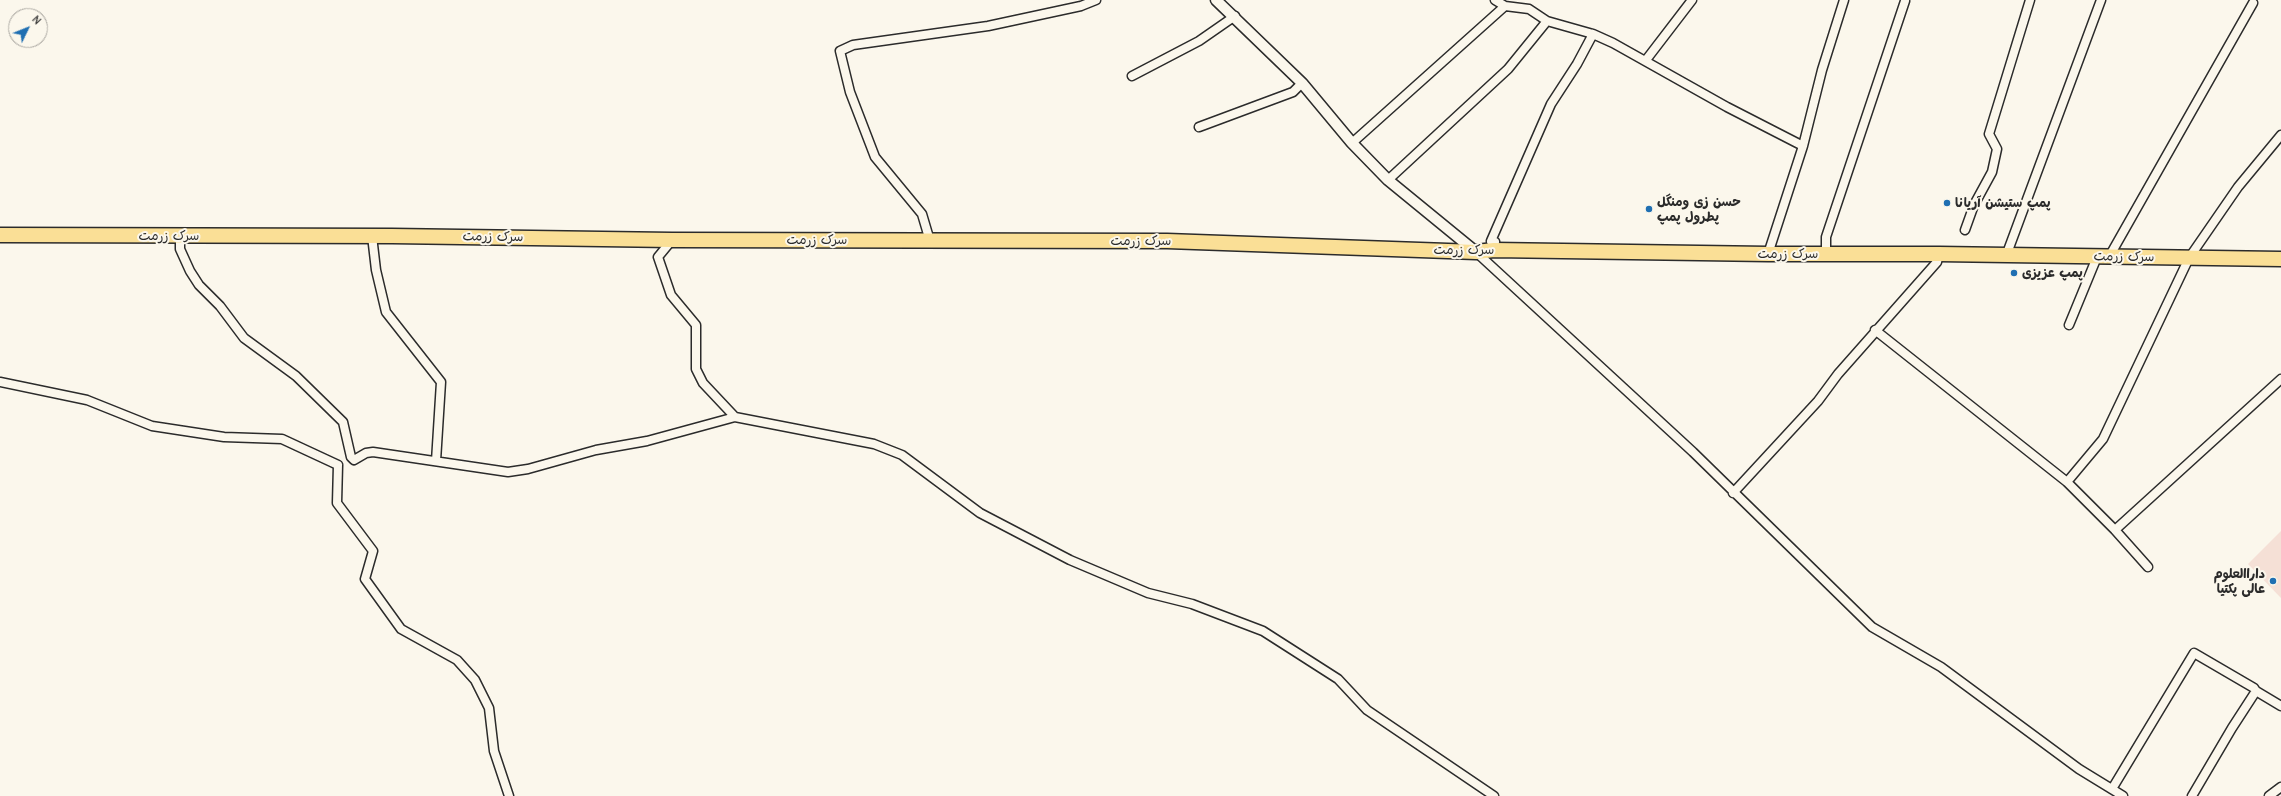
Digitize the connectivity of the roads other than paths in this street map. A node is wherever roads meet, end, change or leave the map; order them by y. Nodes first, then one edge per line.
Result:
1 (1096, 0) edge
2 (1216, 0) edge
3 (1495, 0) edge
4 (1692, 0) edge
5 (1844, 0) edge
6 (2030, 0) edge
7 (2101, 0) edge
8 (1905, 1) dead end
9 (2253, 3) dead end
10 (1505, 6) junction
11 (1235, 16) junction
12 (1547, 21) junction
13 (1593, 34) junction
14 (1646, 60) junction
15 (1132, 76) dead end
16 (1302, 83) junction
17 (1199, 127) dead end
18 (2281, 135) edge
19 (1352, 142) junction
20 (1803, 146) junction
21 (1388, 180) junction
22 (1965, 230) dead end
23 (0, 236) edge
24 (180, 236) junction
25 (372, 236) junction
26 (672, 240) junction
27 (930, 241) junction
28 (1494, 250) junction
29 (1476, 252) junction
30 (1768, 254) junction
31 (1826, 254) junction
32 (1940, 254) junction
33 (2006, 256) junction
34 (2103, 257) junction
35 (2189, 258) junction
36 (2281, 259) edge
37 (2069, 325) dead end
38 (1875, 330) junction
39 (2281, 380) edge
40 (0, 382) edge
41 (734, 418) junction
42 (351, 457) junction
43 (436, 460) junction
44 (338, 465) junction
45 (2067, 482) junction
46 (1733, 493) junction
47 (2115, 530) junction
48 (2148, 566) dead end
49 (2256, 691) junction
50 (2281, 706) edge
51 (2281, 787) edge
52 (2112, 789) junction
53 (2272, 795) edge
54 (508, 796) edge
55 (1494, 796) edge
56 (2122, 796) edge
57 (2192, 796) edge

1 - 27 street
2 - 11 street
3 - 10 street
4 - 14 street
5 - 20 street
6 - 22 street
7 - 33 street
8 - 31 street
9 - 34 street
10 - 12 street
10 - 19 street
11 - 15 street
11 - 16 street
12 - 13 street
12 - 21 street
13 - 14 street
13 - 28 street
14 - 20 street
16 - 17 street
16 - 19 street
18 - 35 street
19 - 21 street
20 - 30 street
21 - 29 street
23 - 24 highway, سرک زرمت
24 - 25 highway, سرک زرمت
24 - 42 street
25 - 26 highway, سرک زرمت
25 - 43 street
26 - 27 highway, سرک زرمت
26 - 41 street
27 - 29 highway, سرک زرمت
28 - 29 highway, سرک زرمت
28 - 30 highway, سرک زرمت
29 - 46 street
30 - 31 highway, سرک زرمت
31 - 32 highway, سرک زرمت
32 - 33 highway, سرک زرمت
32 - 38 street
33 - 34 highway, سرک زرمت
34 - 35 highway, سرک زرمت
34 - 37 street
35 - 36 highway, سرک زرمت
35 - 45 street
38 - 45 street
38 - 46 street
39 - 47 street
40 - 44 street
41 - 43 street
41 - 55 street
42 - 43 street
42 - 44 street
44 - 54 street
45 - 47 street
46 - 52 street
47 - 48 street
49 - 50 street
49 - 52 street
49 - 57 street
51 - 53 street
52 - 56 street

